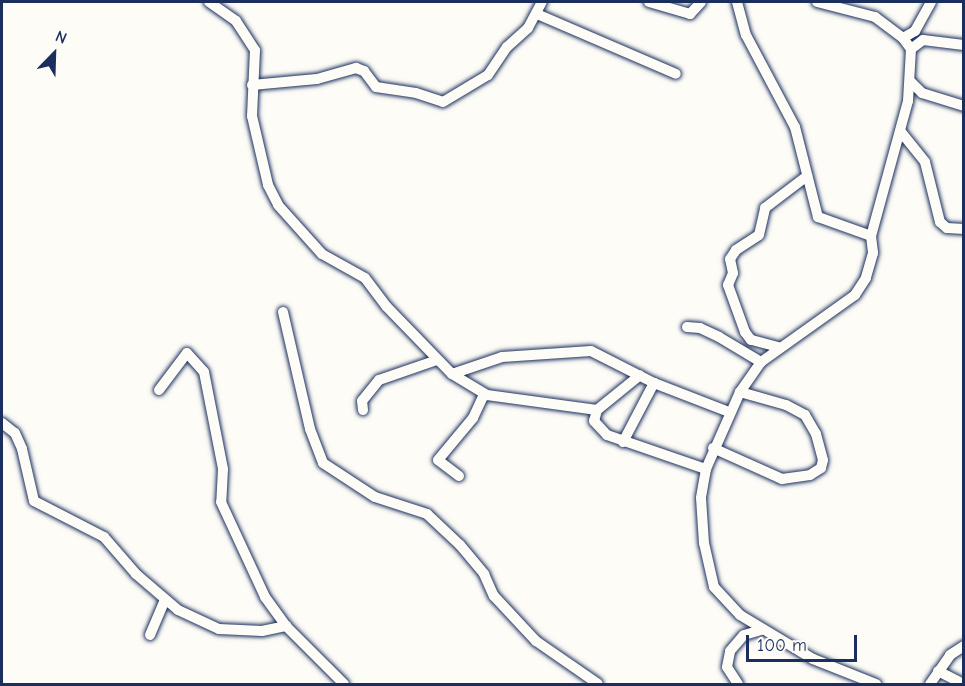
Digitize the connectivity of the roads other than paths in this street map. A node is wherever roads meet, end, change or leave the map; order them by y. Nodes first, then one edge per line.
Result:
1 (209, 2) edge
2 (542, 2) edge
3 (649, 2) edge
4 (701, 2) edge
5 (737, 2) edge
6 (817, 2) edge
7 (932, 2) edge
8 (860, 7) edge
9 (537, 14) junction
10 (903, 38) junction
11 (963, 45) edge
12 (911, 49) junction
13 (676, 74) dead end
14 (911, 82) junction
15 (252, 85) junction
16 (963, 106) edge
17 (901, 132) junction
18 (807, 176) junction
19 (963, 229) edge
20 (871, 236) junction
21 (283, 312) dead end
22 (687, 327) dead end
23 (778, 347) junction
24 (437, 360) junction
25 (761, 362) junction
26 (452, 374) junction
27 (640, 375) junction
28 (654, 383) junction
29 (159, 390) dead end
30 (740, 392) junction
31 (484, 394) junction
32 (363, 410) dead end
33 (597, 410) junction
34 (729, 412) junction
35 (2, 423) edge
36 (623, 442) junction
37 (713, 448) junction
38 (706, 469) junction
39 (459, 476) dead end
40 (165, 600) junction
41 (286, 626) junction
42 (761, 630) junction
43 (150, 635) dead end
44 (963, 646) edge
45 (938, 672) junction
46 (344, 684) edge
47 (598, 684) edge
48 (738, 684) edge
49 (876, 684) edge
50 (930, 684) edge
51 (963, 684) edge

1 - 15 street
2 - 9 street
3 - 4 street
5 - 18 street
6 - 8 street
7 - 10 street
8 - 10 street
9 - 13 street
9 - 15 street
10 - 12 street
11 - 12 street
12 - 14 street
14 - 16 street
14 - 17 street
15 - 24 street
17 - 19 street
17 - 20 street
18 - 20 street
18 - 23 street
20 - 23 street
21 - 47 street
22 - 25 street
23 - 25 street
24 - 26 street
24 - 32 street
25 - 30 street
26 - 27 street
26 - 31 street
27 - 28 street
27 - 33 street
28 - 34 street
28 - 36 street
29 - 41 street
30 - 34 street
30 - 37 street
31 - 33 street
31 - 39 street
33 - 36 street
34 - 37 street
35 - 40 street
36 - 38 street
37 - 38 street
38 - 42 street
40 - 41 street
40 - 43 street
41 - 46 street
42 - 48 street
42 - 49 street
44 - 45 street
45 - 50 street
45 - 51 street

